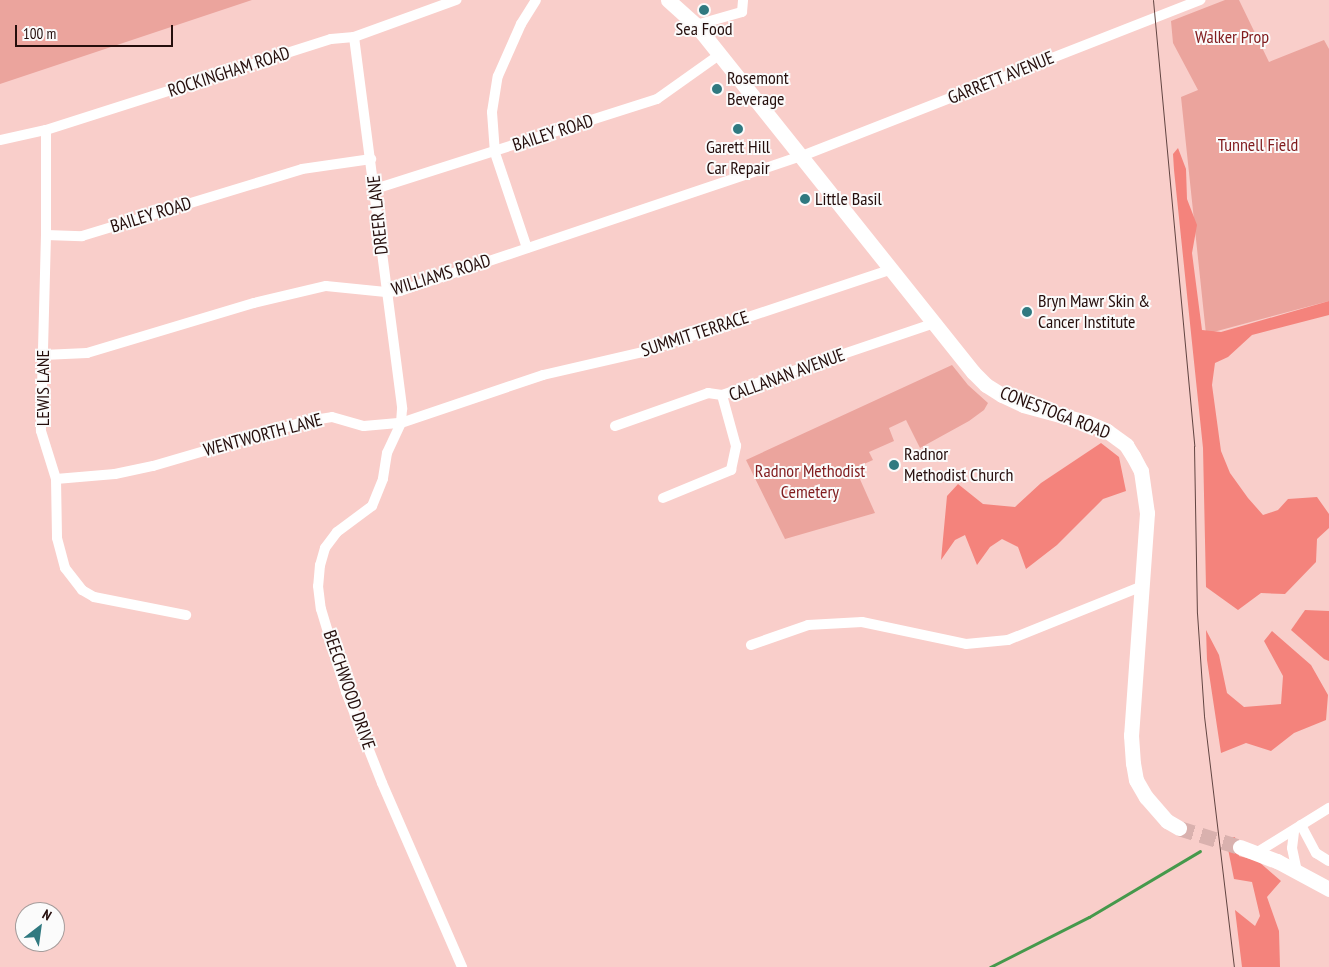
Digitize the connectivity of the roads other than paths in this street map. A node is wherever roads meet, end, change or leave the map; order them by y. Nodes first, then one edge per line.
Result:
1 (456, 0) edge
2 (536, 0) edge
3 (668, 0) edge
4 (743, 0) edge
5 (1201, 0) edge
6 (696, 25) junction
7 (354, 38) junction
8 (719, 55) junction
9 (46, 130) junction
10 (0, 140) edge
11 (495, 153) junction
12 (802, 156) junction
13 (371, 159) junction
14 (376, 189) junction
15 (46, 235) junction
16 (527, 248) junction
17 (892, 269) junction
18 (386, 292) junction
19 (935, 322) junction
20 (43, 355) junction
21 (496, 391) joint
22 (722, 396) junction
23 (400, 423) junction
24 (615, 426) dead end
25 (56, 479) junction
26 (663, 498) dead end
27 (1142, 586) junction
28 (186, 614) dead end
29 (751, 645) dead end
30 (1329, 808) edge
31 (1179, 828) tunnel mouth
32 (1297, 829) junction
33 (1240, 847) tunnel mouth
34 (1256, 853) junction
35 (1329, 861) edge
36 (1297, 871) junction
37 (1329, 889) edge
38 (462, 967) edge

1 - 7 street, ROCKINGHAM ROAD
2 - 11 street
3 - 6 main road, CONESTOGA ROAD
4 - 6 street
5 - 12 street, GARRETT AVENUE
6 - 8 main road, CONESTOGA ROAD
7 - 9 street, ROCKINGHAM ROAD
7 - 13 street, DREER LANE
8 - 11 street, BAILEY ROAD
8 - 12 main road, CONESTOGA ROAD
9 - 10 street, ROCKINGHAM ROAD
9 - 15 street, LEWIS LANE
11 - 14 street, BAILEY ROAD
11 - 16 street
12 - 16 street, WILLIAMS ROAD
12 - 17 main road, CONESTOGA ROAD
13 - 14 street, DREER LANE
13 - 15 street, BAILEY ROAD
14 - 18 street, DREER LANE
15 - 20 street, LEWIS LANE
16 - 18 street, WILLIAMS ROAD
17 - 19 main road, CONESTOGA ROAD
17 - 21 street, SUMMIT TERRACE
18 - 20 street, WILLIAMS ROAD
18 - 23 street, DREER LANE
19 - 22 street, CALLANAN AVENUE
19 - 27 main road, CONESTOGA ROAD
20 - 25 street, LEWIS LANE
21 - 23 street, WENTWORTH LANE
22 - 24 street
22 - 26 street, CALLANAN AVENUE
23 - 25 street, WENTWORTH LANE
23 - 38 street, BEECHWOOD DRIVE
25 - 28 street, LEWIS LANE
27 - 29 street
27 - 31 main road, CONESTOGA ROAD
30 - 32 street
32 - 34 street
32 - 35 street
32 - 36 street
33 - 34 main road
34 - 36 main road
36 - 37 main road

